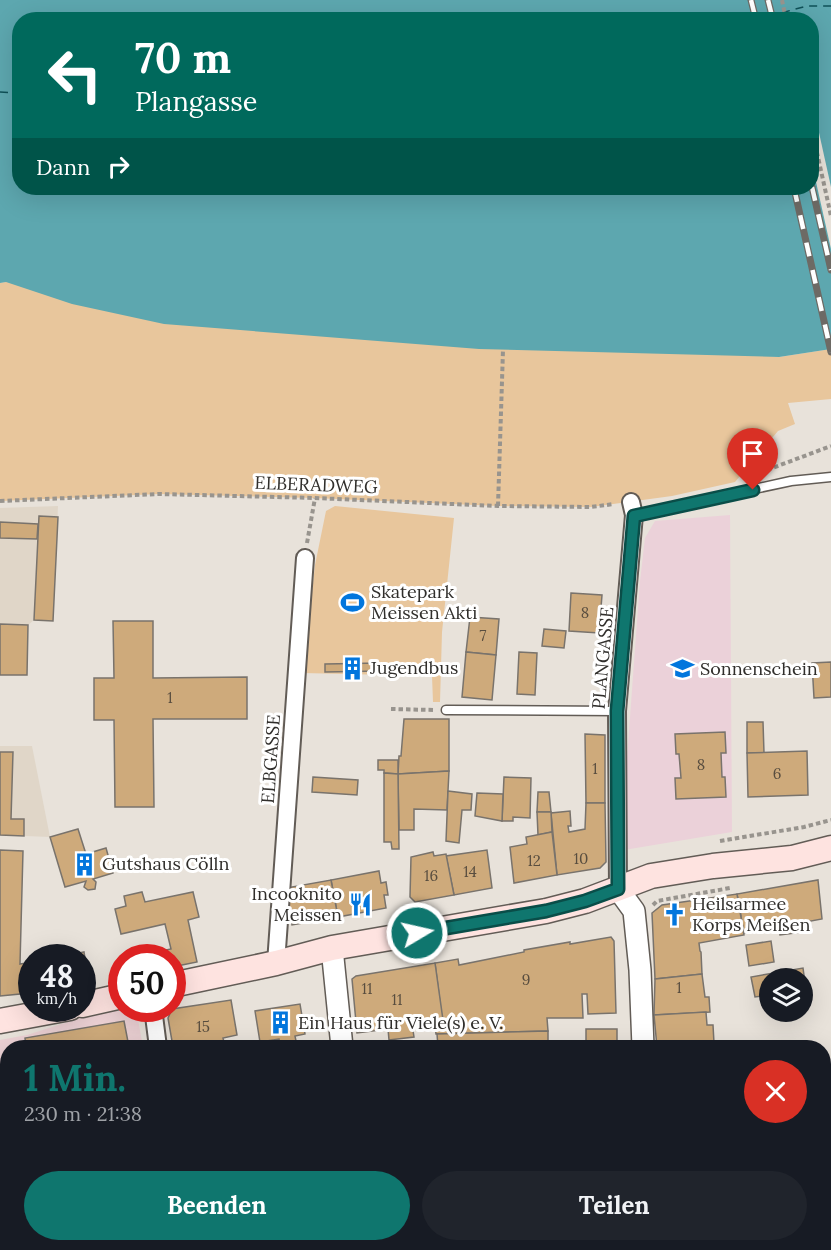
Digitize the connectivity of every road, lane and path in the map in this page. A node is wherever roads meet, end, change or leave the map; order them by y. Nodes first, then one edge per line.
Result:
1 (819, 162) edge
2 (831, 216) edge
3 (503, 350) dead end
4 (831, 446) edge
5 (822, 449) dead end
6 (831, 477) edge
7 (315, 498) junction
8 (0, 501) edge
9 (498, 506) junction
10 (632, 509) junction
11 (305, 558) joint
12 (391, 709) dead end
13 (446, 710) joint
14 (617, 711) junction
15 (831, 848) edge
16 (738, 887) dead end
17 (618, 889) junction
18 (634, 911) junction
19 (332, 948) junction
20 (276, 963) junction
21 (186, 982) edge
22 (18, 1018) edge
23 (0, 1021) edge
24 (155, 1022) edge
25 (157, 1040) edge
26 (341, 1040) edge
27 (643, 1040) edge

1 - 2 path
3 - 9 path
4 - 5 path
6 - 10 lane
7 - 8 path, ELBERADWEG
7 - 9 path, ELBERADWEG
7 - 11 path
9 - 10 path, ELBERADWEG
10 - 14 street, PLANGASSE
11 - 20 street, ELBGASSE
12 - 13 path
13 - 14 lane
14 - 17 street, PLANGASSE
15 - 17 main road
16 - 18 path
17 - 18 street
17 - 19 main road
18 - 27 street
19 - 20 main road
19 - 26 street
20 - 21 main road
22 - 23 main road
24 - 25 street

